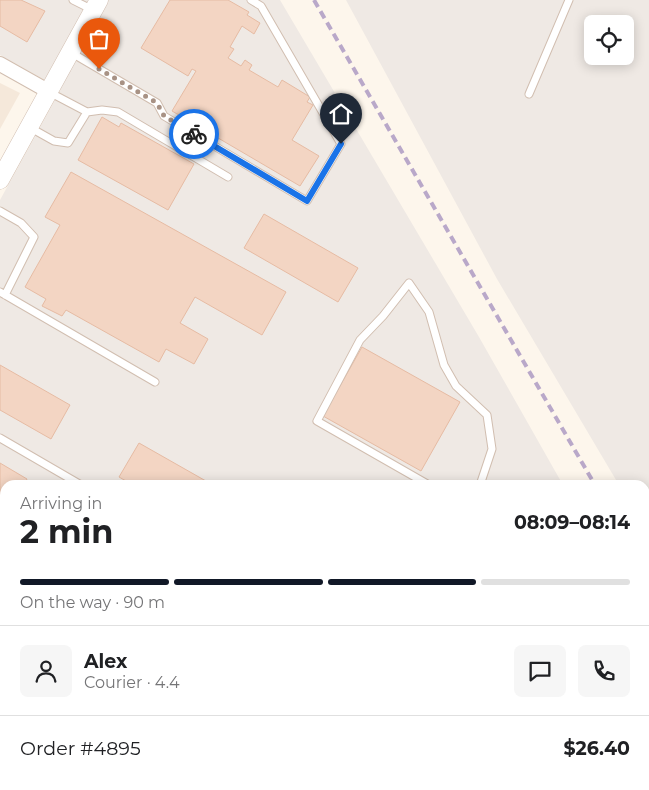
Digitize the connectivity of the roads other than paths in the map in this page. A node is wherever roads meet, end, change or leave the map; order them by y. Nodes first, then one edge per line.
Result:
1 (73, 0) edge
2 (251, 0) edge
3 (570, 0) edge
4 (96, 5) edge
5 (70, 52) junction
6 (0, 64) edge
7 (48, 91) junction
8 (529, 94) dead end
9 (87, 112) junction
10 (29, 127) junction
11 (228, 177) dead end
12 (0, 180) edge
13 (0, 211) edge
14 (3, 294) edge
15 (155, 382) dead end
16 (0, 438) edge
17 (73, 480) edge
18 (420, 480) edge
19 (482, 480) edge

1 - 4 lane
2 - 5 lane
3 - 8 lane
4 - 5 street
5 - 7 street
6 - 7 street
7 - 9 lane
7 - 10 street
9 - 10 lane
9 - 11 lane
10 - 12 street
13 - 14 lane
14 - 15 lane
16 - 17 lane
18 - 19 lane

